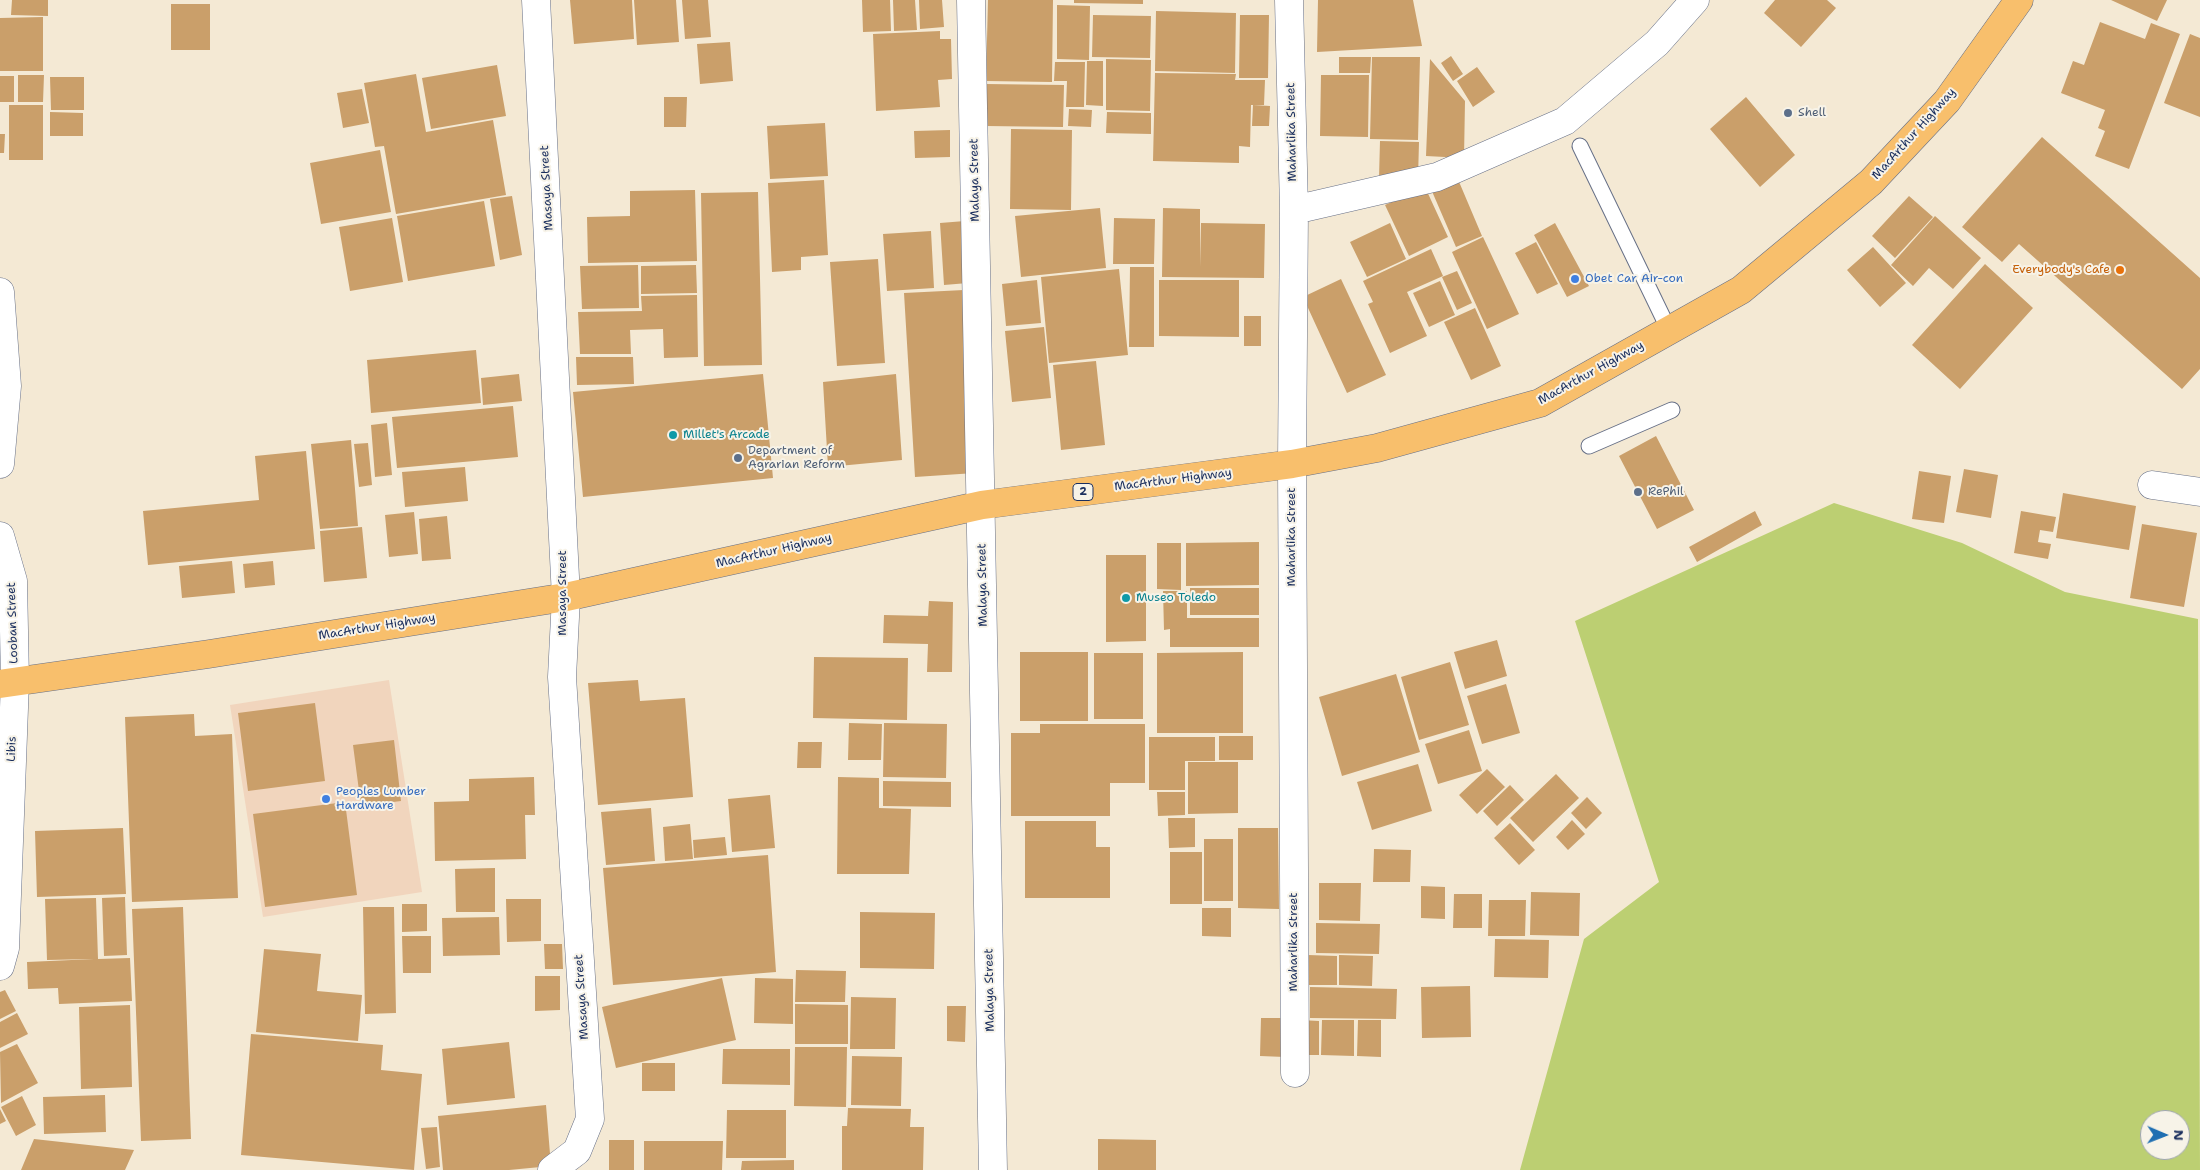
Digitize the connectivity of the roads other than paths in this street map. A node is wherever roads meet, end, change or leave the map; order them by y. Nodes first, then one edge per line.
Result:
1 (536, 0) edge
2 (971, 0) edge
3 (1289, 0) edge
4 (1695, 0) edge
5 (2019, 0) edge
6 (1580, 146) dead end
7 (1294, 210) junction
8 (0, 292) edge
9 (1669, 330) junction
10 (1672, 410) dead end
11 (1589, 446) dead end
12 (0, 464) edge
13 (1292, 464) junction
14 (2152, 485) dead end
15 (2200, 492) edge
16 (982, 505) junction
17 (0, 536) edge
18 (566, 597) junction
19 (8, 682) edge
20 (0, 966) edge
21 (1295, 1074) dead end
22 (552, 1170) edge
23 (993, 1170) edge

1 - 18 street, Masaya Street
2 - 16 street, Malaya Street
3 - 7 street, Maharlika Street
4 - 7 street
5 - 9 highway, MacArthur Highway / 2
6 - 9 lane
7 - 13 street, Maharlika Street
8 - 12 street
9 - 13 highway, MacArthur Highway / 2
10 - 11 lane
13 - 16 highway, MacArthur Highway / 2
13 - 21 street, Maharlika Street
14 - 15 street
16 - 18 highway, MacArthur Highway / 2
16 - 23 street, Malaya Street
17 - 19 street, Looban Street
18 - 19 highway, MacArthur Highway / 2
18 - 22 street, Masaya Street
19 - 20 street, Libis

